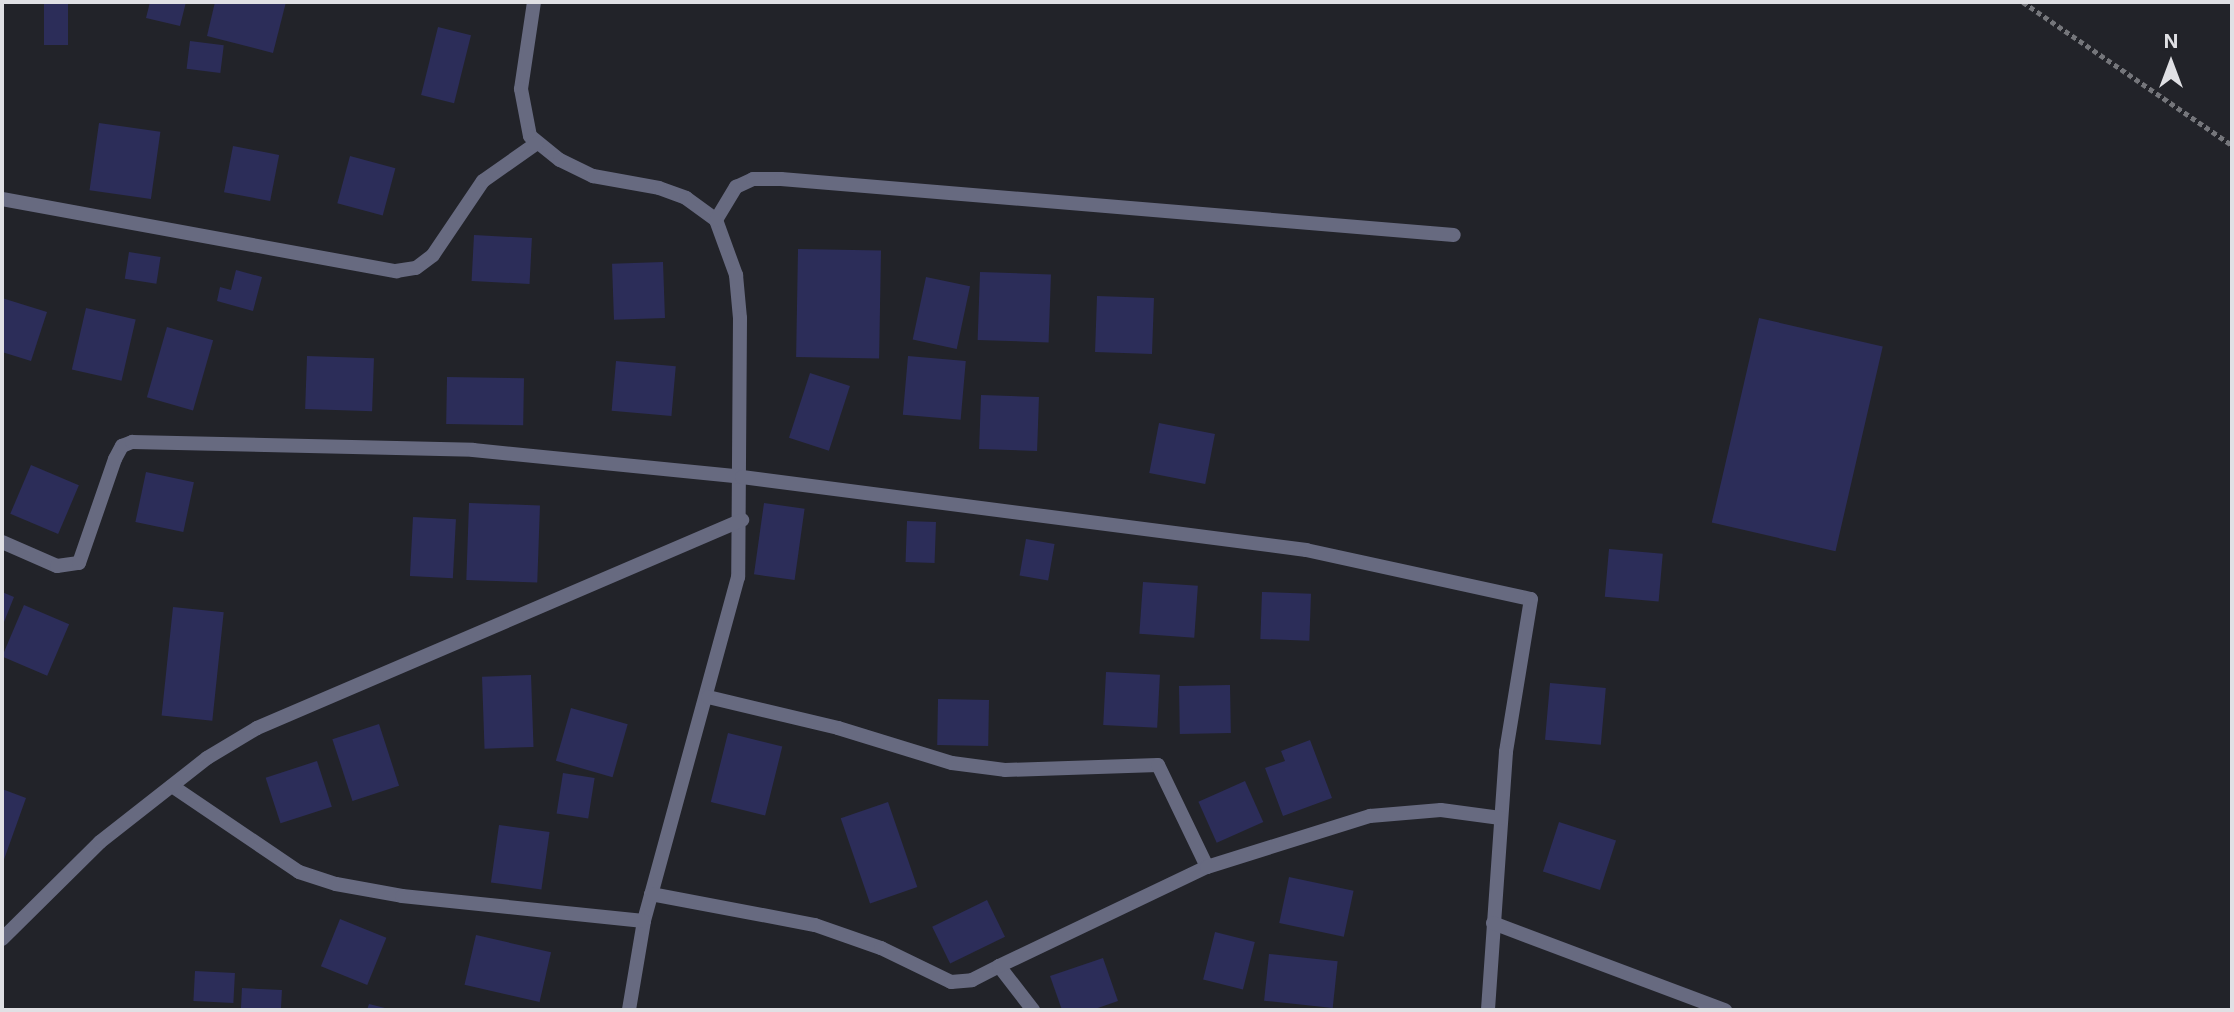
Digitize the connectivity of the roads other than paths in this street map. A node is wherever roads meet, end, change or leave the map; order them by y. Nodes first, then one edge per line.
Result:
1 (534, 2) edge
2 (537, 143) junction
3 (2, 199) edge
4 (716, 220) junction
5 (1454, 235) dead end
6 (742, 477) junction
7 (742, 520) junction
8 (2, 542) edge
9 (708, 697) junction
10 (172, 786) junction
11 (1500, 818) junction
12 (1207, 867) junction
13 (651, 894) junction
14 (644, 920) junction
15 (1493, 923) junction
16 (2, 939) edge
17 (999, 966) junction
18 (629, 1010) edge
19 (1033, 1010) edge
20 (1488, 1010) edge
21 (1726, 1010) edge

1 - 2 street
2 - 3 street
2 - 4 street
4 - 5 street
4 - 6 street
6 - 7 street
6 - 8 street
6 - 11 street
7 - 9 street
7 - 10 street
9 - 12 street
9 - 13 street
10 - 14 street
10 - 16 street
11 - 12 street
11 - 15 street
12 - 17 street
13 - 14 street
13 - 17 street
14 - 18 street
15 - 20 street
15 - 21 street
17 - 19 street

